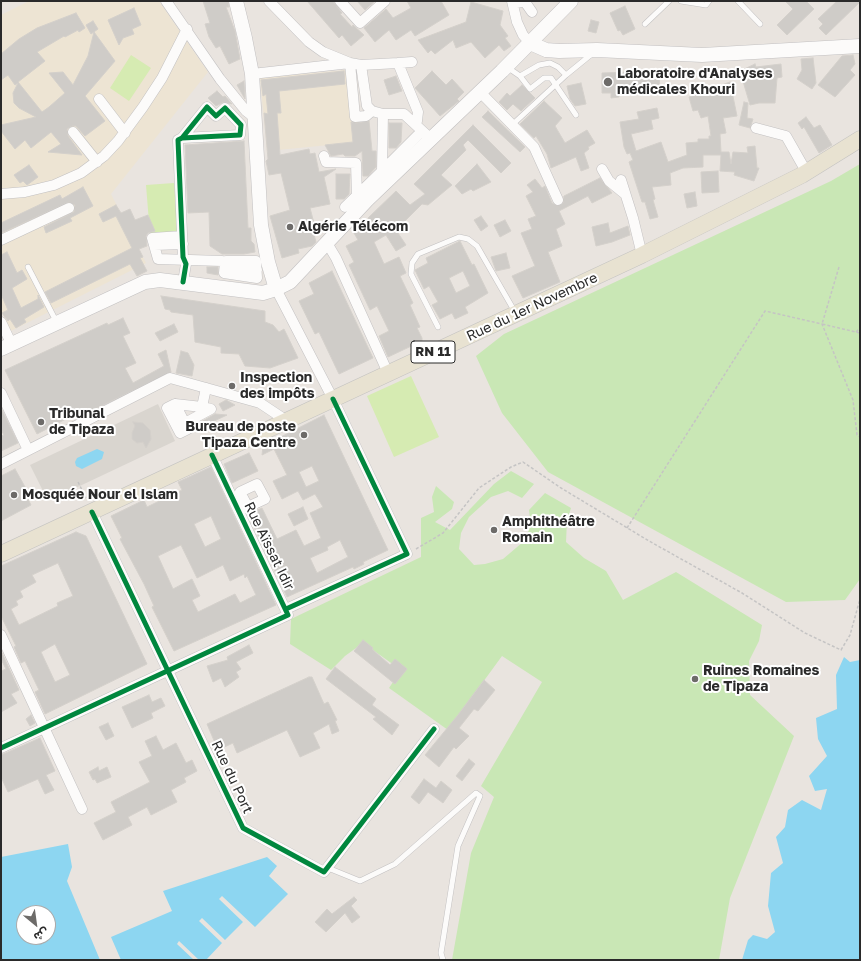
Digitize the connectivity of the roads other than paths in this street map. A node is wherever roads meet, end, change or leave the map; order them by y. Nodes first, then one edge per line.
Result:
1 (166, 1) edge
2 (236, 1) edge
3 (269, 1) edge
4 (340, 1) edge
5 (385, 1) edge
6 (571, 1) edge
7 (669, 1) edge
8 (681, 1) edge
9 (709, 1) edge
10 (738, 1) edge
11 (512, 2) edge
12 (532, 12) dead end
13 (645, 24) dead end
14 (760, 24) dead end
15 (187, 29) junction
16 (530, 43) junction
17 (860, 46) edge
18 (597, 50) junction
19 (412, 62) dead end
20 (350, 63) junction
21 (398, 63) junction
22 (361, 65) junction
23 (506, 66) junction
24 (252, 74) junction
25 (566, 75) junction
26 (520, 76) junction
27 (555, 85) junction
28 (480, 92) junction
29 (100, 100) dead end
30 (372, 111) junction
31 (383, 114) junction
32 (576, 115) dead end
33 (255, 118) junction
34 (512, 125) junction
35 (756, 128) dead end
36 (423, 131) junction
37 (73, 132) dead end
38 (125, 133) junction
39 (182, 138) junction
40 (860, 139) edge
41 (324, 156) dead end
42 (97, 162) junction
43 (602, 169) dead end
44 (382, 171) junction
45 (807, 173) junction
46 (621, 180) dead end
47 (1, 194) edge
48 (625, 194) junction
49 (357, 197) junction
50 (558, 200) dead end
51 (345, 207) dead end
52 (69, 208) dead end
53 (1, 240) edge
54 (327, 243) junction
55 (183, 248) junction
56 (642, 256) junction
57 (28, 267) dead end
58 (257, 270) dead end
59 (183, 282) junction
60 (276, 289) junction
61 (516, 313) junction
62 (1, 322) edge
63 (57, 324) junction
64 (438, 327) dead end
65 (6, 347) edge
66 (388, 373) junction
67 (206, 388) junction
68 (1, 393) edge
69 (333, 399) junction
70 (201, 411) junction
71 (287, 421) junction
72 (28, 450) junction
73 (212, 455) junction
74 (1, 464) edge
75 (92, 512) junction
76 (1, 554) edge
77 (286, 609) junction
78 (1, 635) edge
79 (169, 672) junction
80 (44, 728) junction
81 (434, 729) dead end
82 (1, 748) edge
83 (82, 809) dead end
84 (328, 868) junction
85 (443, 960) edge

1 - 15 street
2 - 24 main road
3 - 20 street
4 - 5 street
6 - 16 main road
7 - 13 lane
8 - 9 lane
10 - 14 lane
11 - 12 street
11 - 16 street
15 - 33 street
15 - 38 street
16 - 18 main road
16 - 23 main road
17 - 18 main road
18 - 25 lane
19 - 21 street
20 - 22 street
20 - 24 street
20 - 30 street
21 - 22 street
21 - 36 street
22 - 30 street
23 - 26 lane
23 - 28 main road
24 - 33 main road
25 - 26 lane
25 - 27 lane
26 - 27 lane
27 - 32 lane
27 - 34 lane
28 - 34 street
28 - 36 main road
29 - 38 street
30 - 31 street
31 - 36 street
31 - 44 street
33 - 60 main road
34 - 50 street
35 - 45 street
36 - 44 street
36 - 54 main road
37 - 42 street
38 - 42 street
39 - 39 street
39 - 55 street
40 - 45 main road, Rue du 1er Novembre / RN 11
41 - 49 street
42 - 47 street
43 - 48 street
44 - 49 street
45 - 56 main road, Rue du 1er Novembre / RN 11
46 - 48 street
48 - 56 street
49 - 51 street
52 - 53 street
54 - 60 main road
54 - 66 street
55 - 55 street
55 - 58 street
55 - 59 street
56 - 61 main road, Rue du 1er Novembre / RN 11
57 - 63 lane
59 - 60 main road
59 - 63 main road
60 - 69 street
61 - 64 lane
61 - 66 main road, Rue du 1er Novembre / RN 11
62 - 65 street
63 - 65 main road
66 - 69 main road, Rue du 1er Novembre / RN 11
67 - 70 street
67 - 71 street
67 - 72 street
68 - 72 street
69 - 71 main road, Rue du 1er Novembre / RN 11
69 - 77 street
70 - 70 street
71 - 73 main road, Rue du 1er Novembre / RN 11
72 - 74 street
73 - 75 main road, Rue du 1er Novembre / RN 11
73 - 77 street, Rue Aïssat Idir
75 - 76 main road, Rue du 1er Novembre / RN 11
75 - 79 street, Rue du Port
77 - 79 street, Rue Aïssat Idir
78 - 80 street
79 - 80 street
79 - 84 street, Rue du Port
80 - 82 street
80 - 83 street
81 - 84 street
84 - 85 lane

